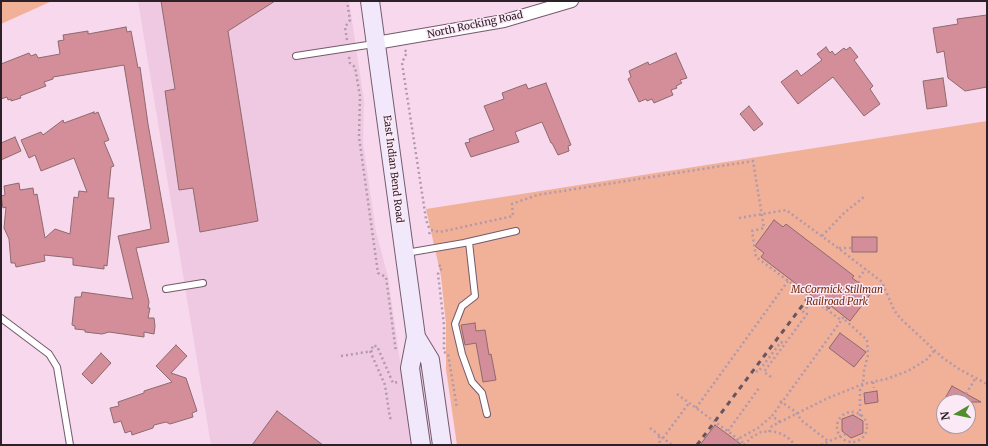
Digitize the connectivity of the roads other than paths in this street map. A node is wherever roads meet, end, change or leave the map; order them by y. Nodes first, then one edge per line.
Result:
1 (370, 1) edge
2 (572, 1) edge
3 (376, 44) junction
4 (296, 56) dead end
5 (516, 231) dead end
6 (469, 242) junction
7 (405, 253) junction
8 (203, 283) dead end
9 (166, 289) dead end
10 (1, 318) edge
11 (416, 336) junction
12 (487, 414) dead end
13 (70, 445) edge
14 (421, 445) edge
15 (442, 445) edge

1 - 3 main road, East Indian Bend Road
2 - 3 street, North Rocking Road
3 - 4 lane
3 - 7 main road, East Indian Bend Road
5 - 6 lane
6 - 7 lane
6 - 12 lane
7 - 11 main road, East Indian Bend Road
8 - 9 lane
10 - 13 lane
11 - 14 main road, East Indian Bend Road
11 - 15 main road, East Indian Bend Road

